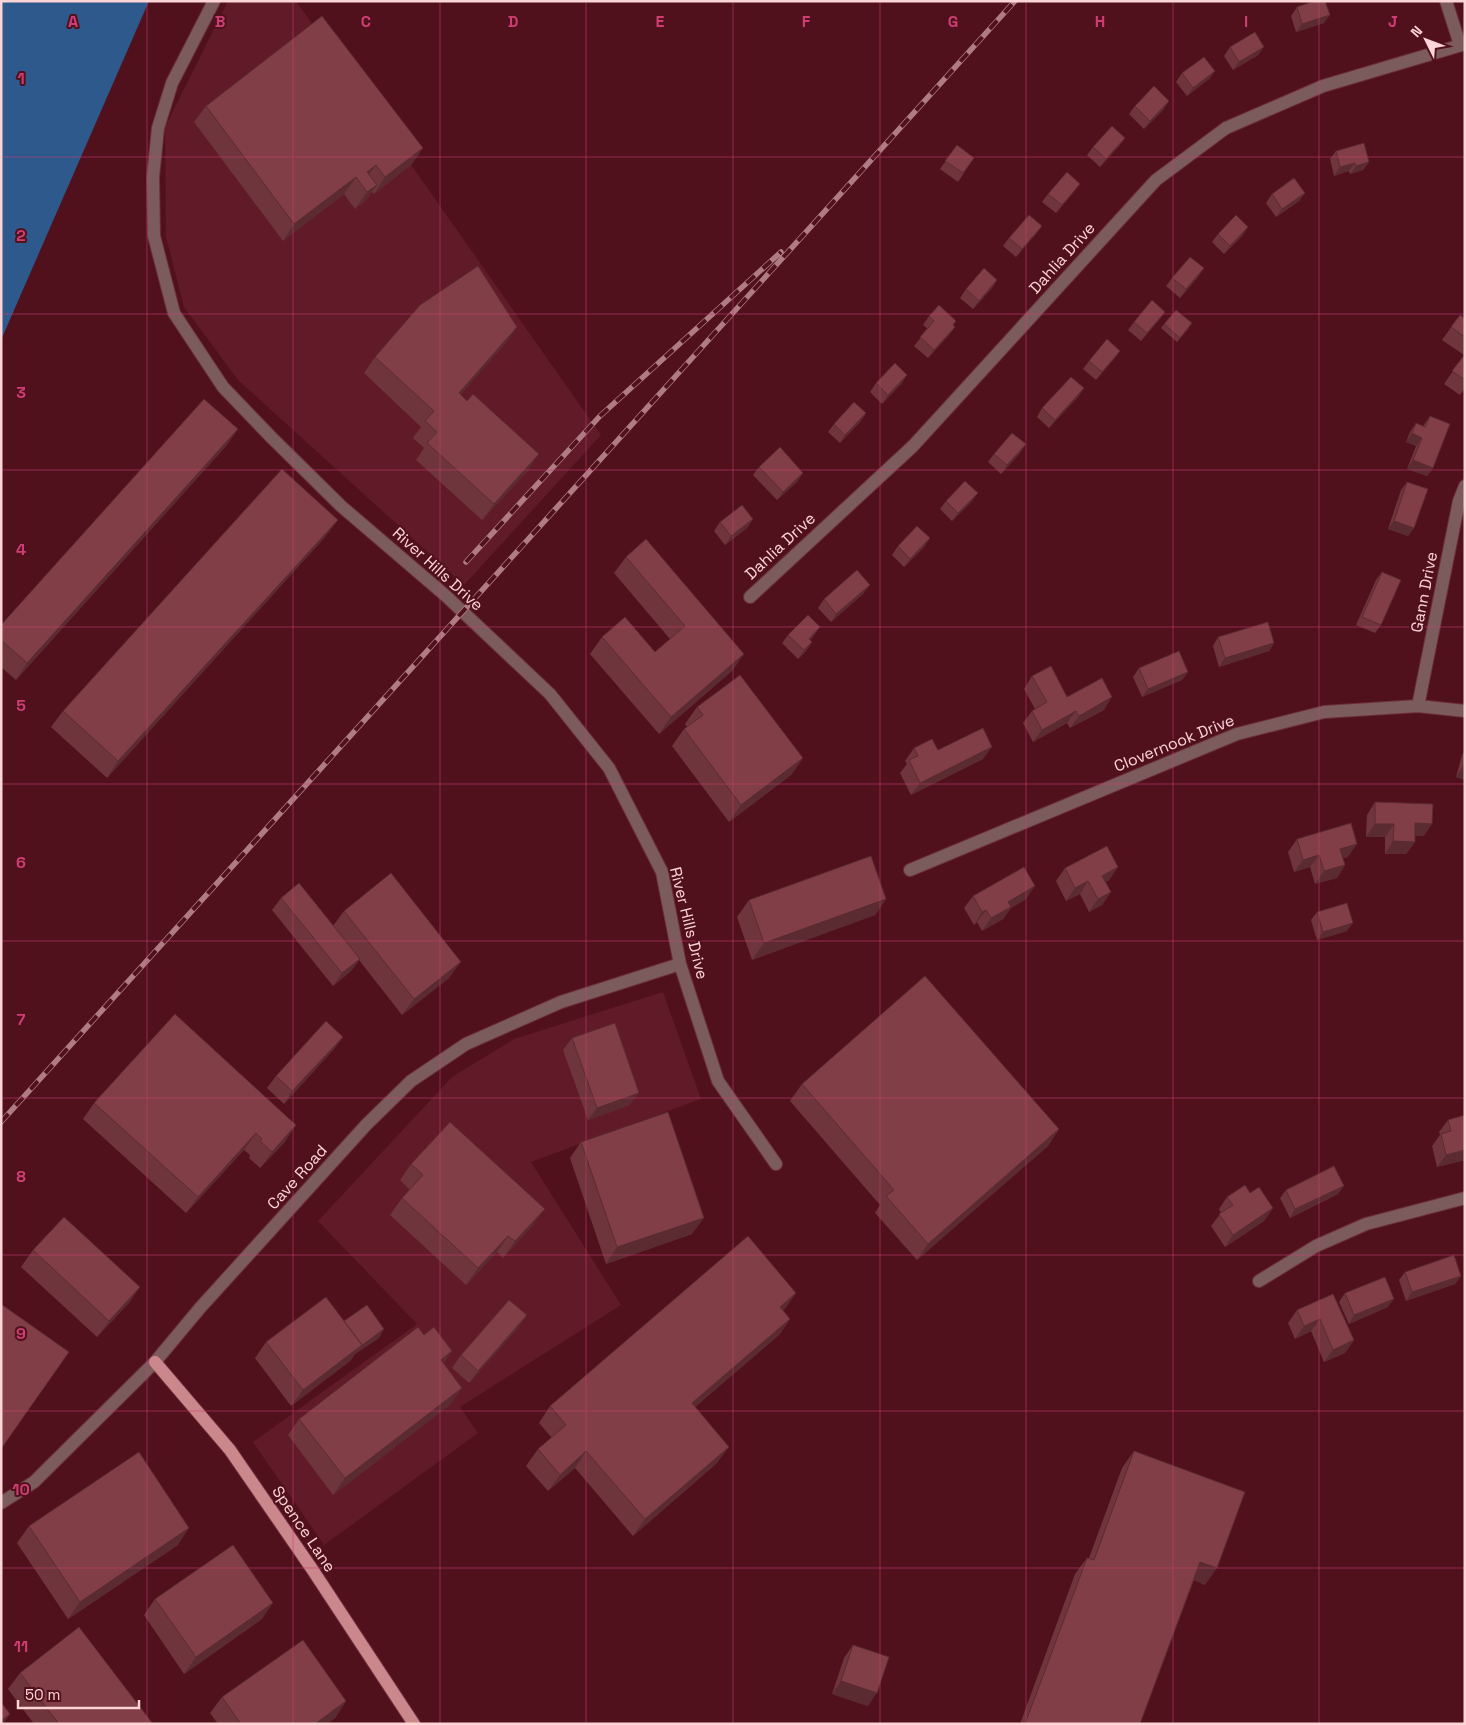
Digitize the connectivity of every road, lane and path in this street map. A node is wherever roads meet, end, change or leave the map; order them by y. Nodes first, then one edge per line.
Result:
1 (214, 1) edge
2 (1446, 1) edge
3 (1462, 44) edge
4 (1465, 486) edge
5 (750, 596) dead end
6 (1418, 706) junction
7 (1465, 711) edge
8 (910, 870) dead end
9 (680, 964) junction
10 (776, 1164) dead end
11 (1465, 1198) edge
12 (1259, 1281) dead end
13 (155, 1362) junction
14 (1, 1503) edge
15 (414, 1724) edge

1 - 9 street, River Hills Drive
2 - 3 street
3 - 5 street, Dahlia Drive
4 - 6 street, Gann Drive
6 - 7 street, Clovernook Drive
6 - 8 street, Clovernook Drive
9 - 10 street, River Hills Drive
9 - 13 street, Cave Road
11 - 12 street
13 - 14 street, Cave Road
13 - 15 main road, Spence Lane

